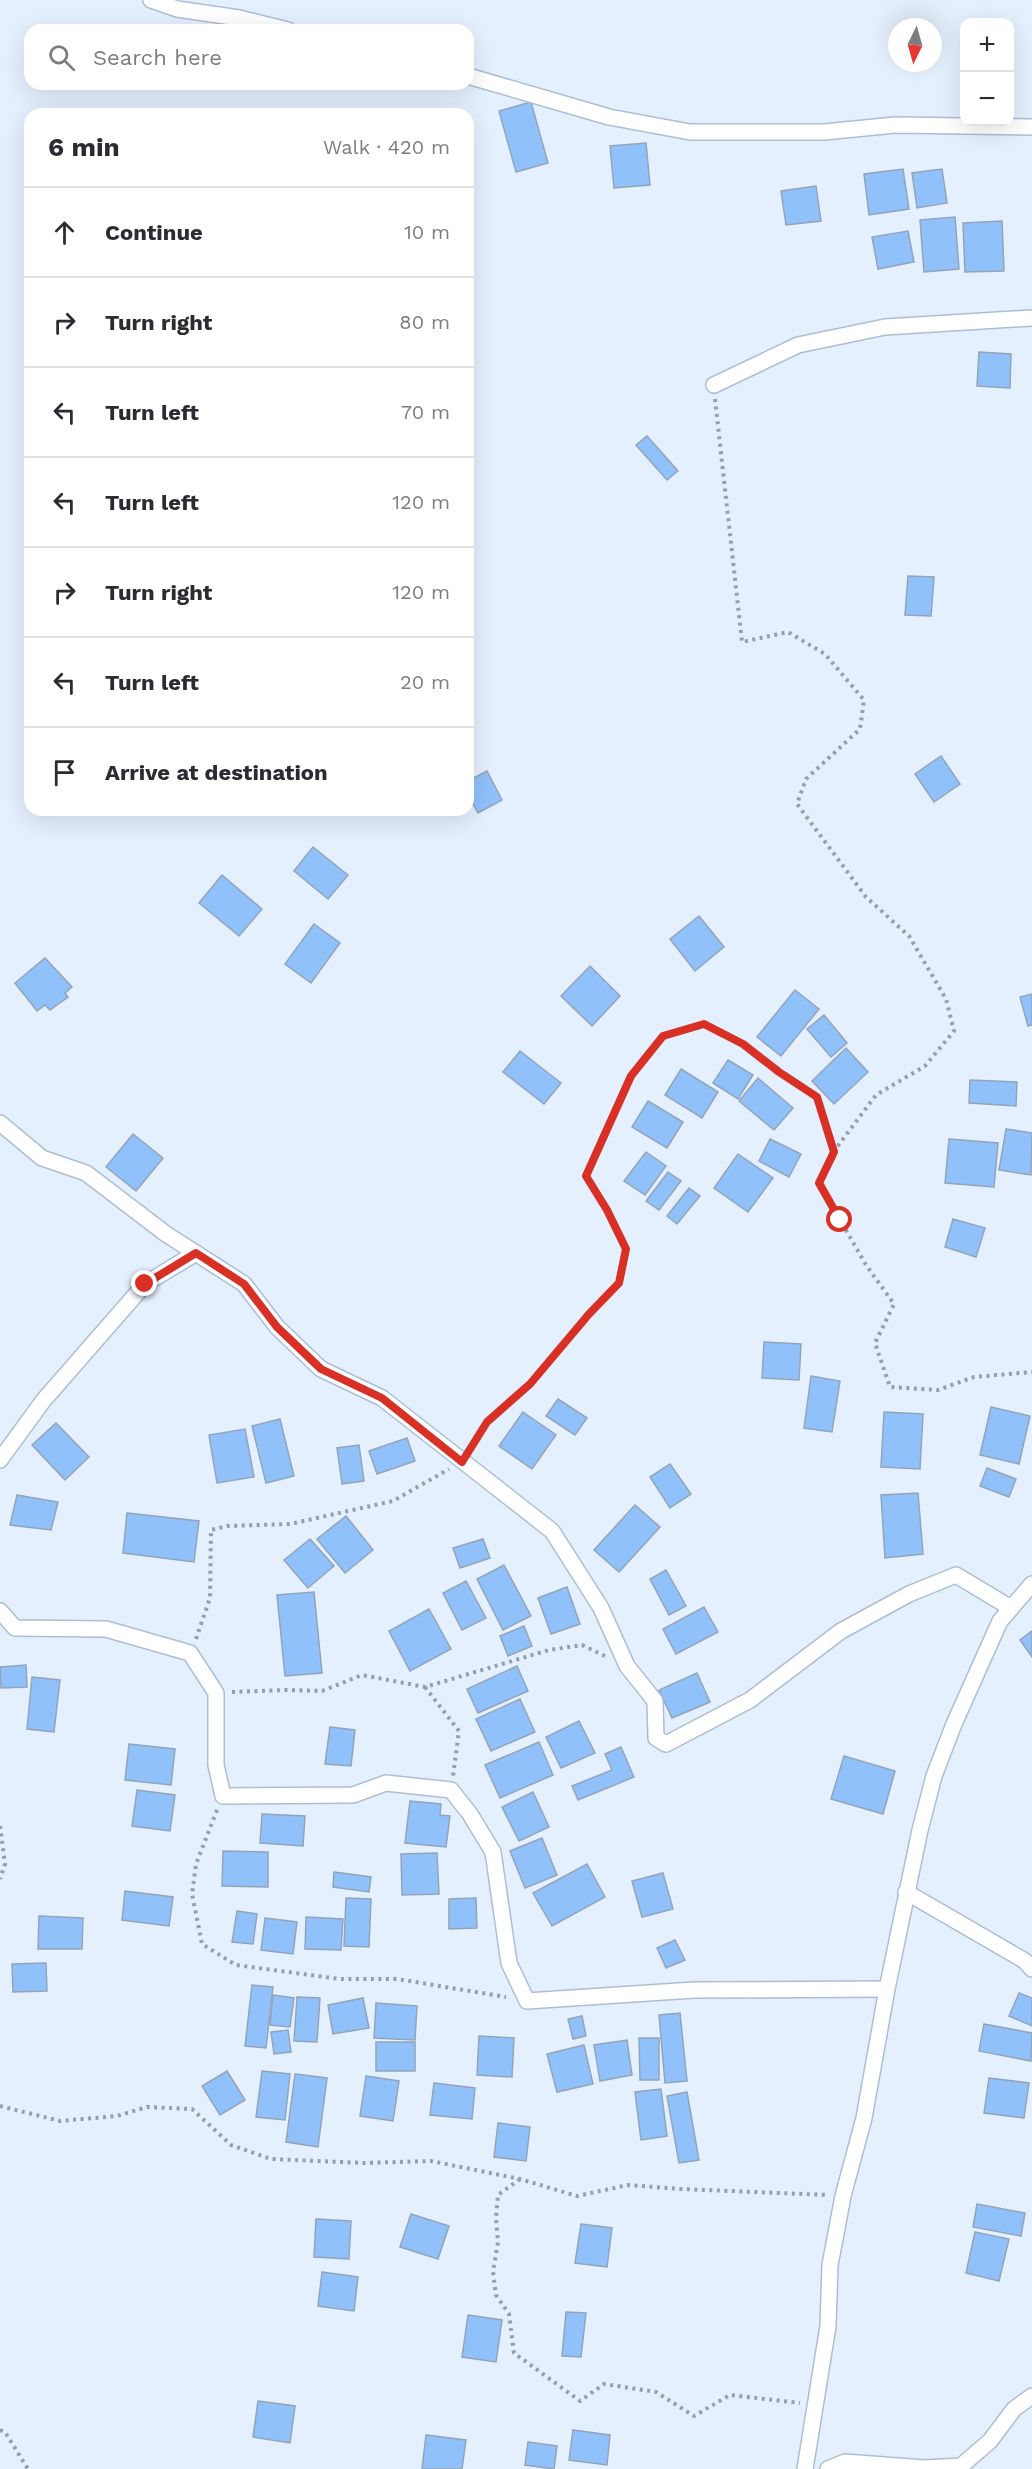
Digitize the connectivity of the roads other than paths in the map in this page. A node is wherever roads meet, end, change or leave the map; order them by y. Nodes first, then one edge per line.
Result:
1 (152, 0) edge
2 (264, 24) edge
3 (474, 78) edge
4 (1032, 127) edge
5 (1032, 318) edge
6 (714, 385) road end
7 (0, 1123) edge
8 (196, 1253) junction
9 (0, 1460) edge
10 (1032, 1584) edge
11 (1011, 1608) junction
12 (0, 1611) edge
13 (906, 1892) junction
14 (1030, 1963) edge
15 (887, 1989) junction
16 (1032, 2396) edge
17 (805, 2469) edge
18 (828, 2469) edge

1 - 2 street
3 - 4 street
5 - 6 street
7 - 8 street
8 - 9 street
8 - 11 street
10 - 11 street
11 - 13 street
12 - 15 street
13 - 14 street
13 - 15 street
15 - 17 street
16 - 18 street

